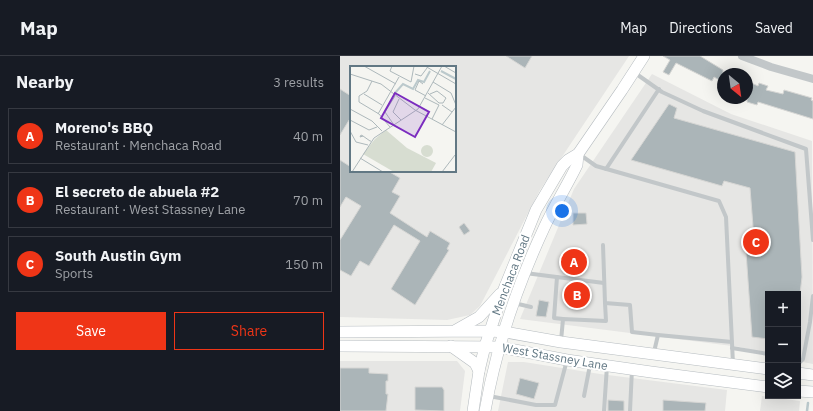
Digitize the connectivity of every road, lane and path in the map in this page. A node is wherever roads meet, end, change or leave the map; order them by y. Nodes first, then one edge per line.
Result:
1 (644, 56) edge
2 (742, 56) edge
3 (633, 71) junction
4 (813, 79) edge
5 (659, 89) junction
6 (578, 154) junction
7 (606, 169) junction
8 (813, 240) edge
9 (603, 244) dead end
10 (525, 273) junction
11 (557, 277) junction
12 (604, 284) junction
13 (504, 289) junction
14 (813, 296) edge
15 (514, 303) junction
16 (605, 303) junction
17 (531, 307) dead end
18 (562, 319) junction
19 (490, 330) junction
20 (453, 331) junction
21 (340, 332) edge
22 (505, 332) junction
23 (658, 335) junction
24 (561, 342) junction
25 (732, 342) junction
26 (340, 346) edge
27 (452, 346) junction
28 (485, 346) junction
29 (500, 347) junction
30 (732, 348) junction
31 (639, 352) junction
32 (654, 354) junction
33 (765, 354) edge
34 (801, 355) edge
35 (567, 360) junction
36 (590, 364) junction
37 (733, 364) junction
38 (608, 366) junction
39 (748, 367) junction
40 (765, 369) edge
41 (632, 370) junction
42 (479, 371) junction
43 (801, 373) edge
44 (813, 375) edge
45 (746, 384) junction
46 (765, 387) edge
47 (801, 390) edge
48 (813, 392) edge
49 (488, 396) junction
50 (584, 396) dead end
51 (473, 411) edge
52 (485, 411) edge
53 (604, 411) edge
54 (630, 411) edge

1 - 3 main road, Menchaca Road
2 - 4 street
3 - 5 lane
3 - 6 main road, Menchaca Road
5 - 7 lane
5 - 8 lane
6 - 7 lane
6 - 10 main road, Menchaca Road
6 - 13 main road, Menchaca Road
7 - 25 lane
9 - 12 lane
10 - 11 lane
10 - 15 main road, Menchaca Road
11 - 12 lane
11 - 18 lane
12 - 16 lane
13 - 19 main road, Menchaca Road
13 - 20 main road
14 - 34 lane
15 - 17 lane
15 - 22 main road, Menchaca Road
16 - 18 lane
16 - 23 lane
18 - 24 lane
19 - 20 main road, West Stassney Lane
19 - 22 main road, West Stassney Lane
19 - 28 main road, Menchaca Road
20 - 21 main road, West Stassney Lane
22 - 24 main road, West Stassney Lane
22 - 29 main road, Menchaca Road
23 - 25 lane
23 - 32 lane
24 - 31 main road, West Stassney Lane
25 - 30 lane
26 - 27 main road, West Stassney Lane
27 - 28 main road, West Stassney Lane
27 - 42 main road
28 - 29 main road, West Stassney Lane
28 - 42 main road, Menchaca Road
29 - 35 main road, West Stassney Lane
29 - 49 main road, Menchaca Road
30 - 33 lane
30 - 37 lane
31 - 32 main road, West Stassney Lane
31 - 41 main road
32 - 37 main road, West Stassney Lane
35 - 36 main road, West Stassney Lane
35 - 49 lane
36 - 38 main road, West Stassney Lane
36 - 50 lane
37 - 39 main road, West Stassney Lane
38 - 41 main road, West Stassney Lane
38 - 53 lane
39 - 40 main road, West Stassney Lane
39 - 45 main road
41 - 45 main road, West Stassney Lane
41 - 54 lane
42 - 51 main road, Menchaca Road
43 - 44 main road
45 - 46 main road, West Stassney Lane
47 - 48 main road
49 - 52 main road, Menchaca Road

